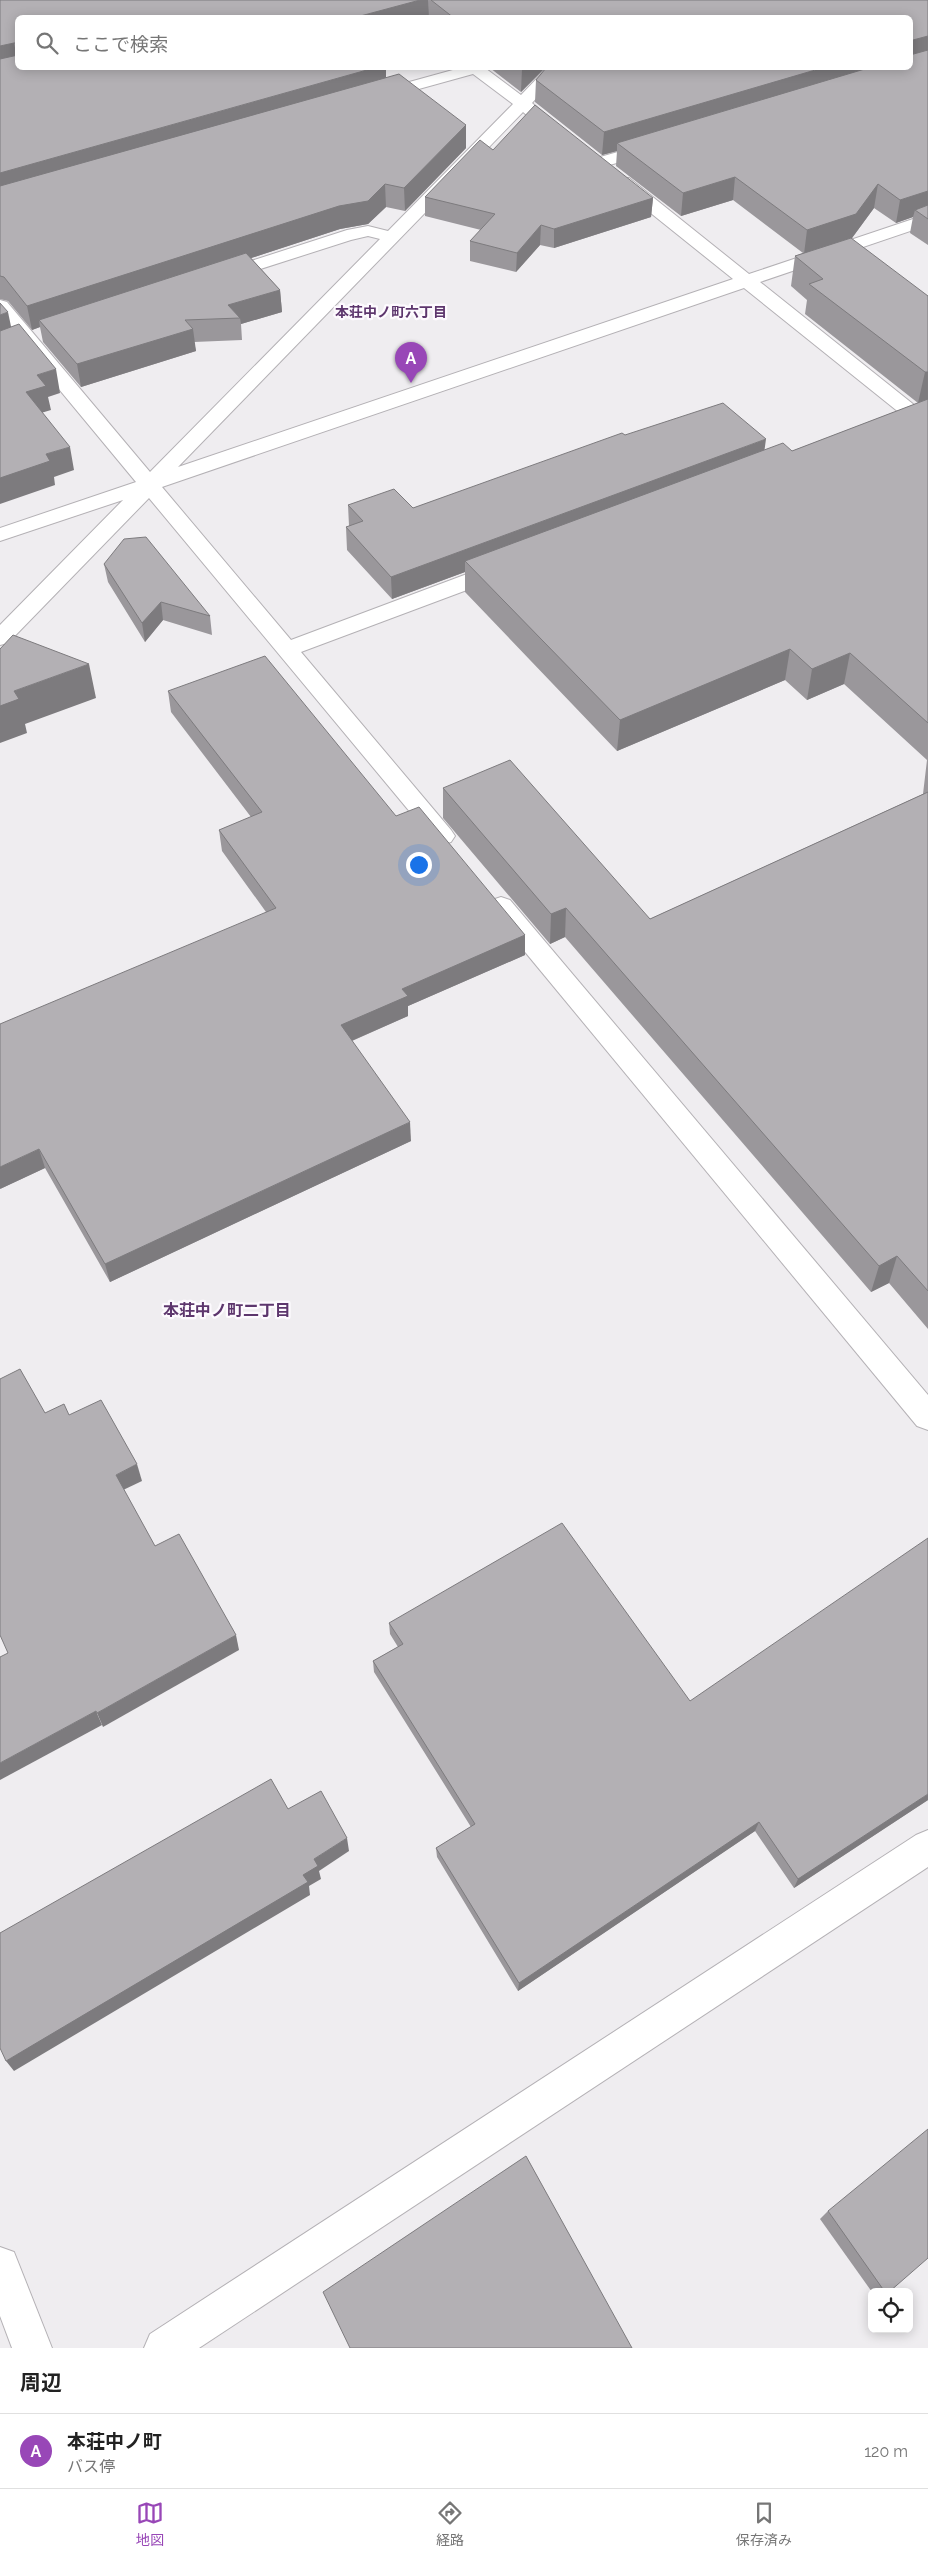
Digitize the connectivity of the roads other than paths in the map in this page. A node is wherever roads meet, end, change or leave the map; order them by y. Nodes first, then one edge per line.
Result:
1 (469, 70) edge
2 (479, 70) edge
3 (552, 70) edge
4 (362, 100) edge
5 (522, 104) junction
6 (553, 128) edge
7 (665, 143) edge
8 (584, 151) edge
9 (599, 163) junction
10 (928, 219) edge
11 (392, 237) junction
12 (206, 281) edge
13 (746, 281) junction
14 (0, 306) edge
15 (46, 334) edge
16 (18, 343) junction
17 (915, 417) edge
18 (149, 484) junction
19 (0, 535) edge
20 (520, 561) edge
21 (0, 638) edge
22 (287, 649) junction
23 (459, 855) edge
24 (484, 885) edge
25 (928, 1417) edge
26 (928, 1848) edge
27 (0, 2266) edge
28 (32, 2348) edge
29 (164, 2348) edge

1 - 4 street
2 - 5 street
3 - 5 street
5 - 6 street
5 - 11 street
7 - 9 street
8 - 9 street
9 - 13 street
10 - 13 street
11 - 12 street
11 - 18 street
13 - 17 street
13 - 18 street
14 - 16 street
15 - 16 street
16 - 18 street
18 - 19 street
18 - 21 street
18 - 22 street
20 - 22 street
22 - 23 street
24 - 25 street
26 - 29 street
27 - 28 street

